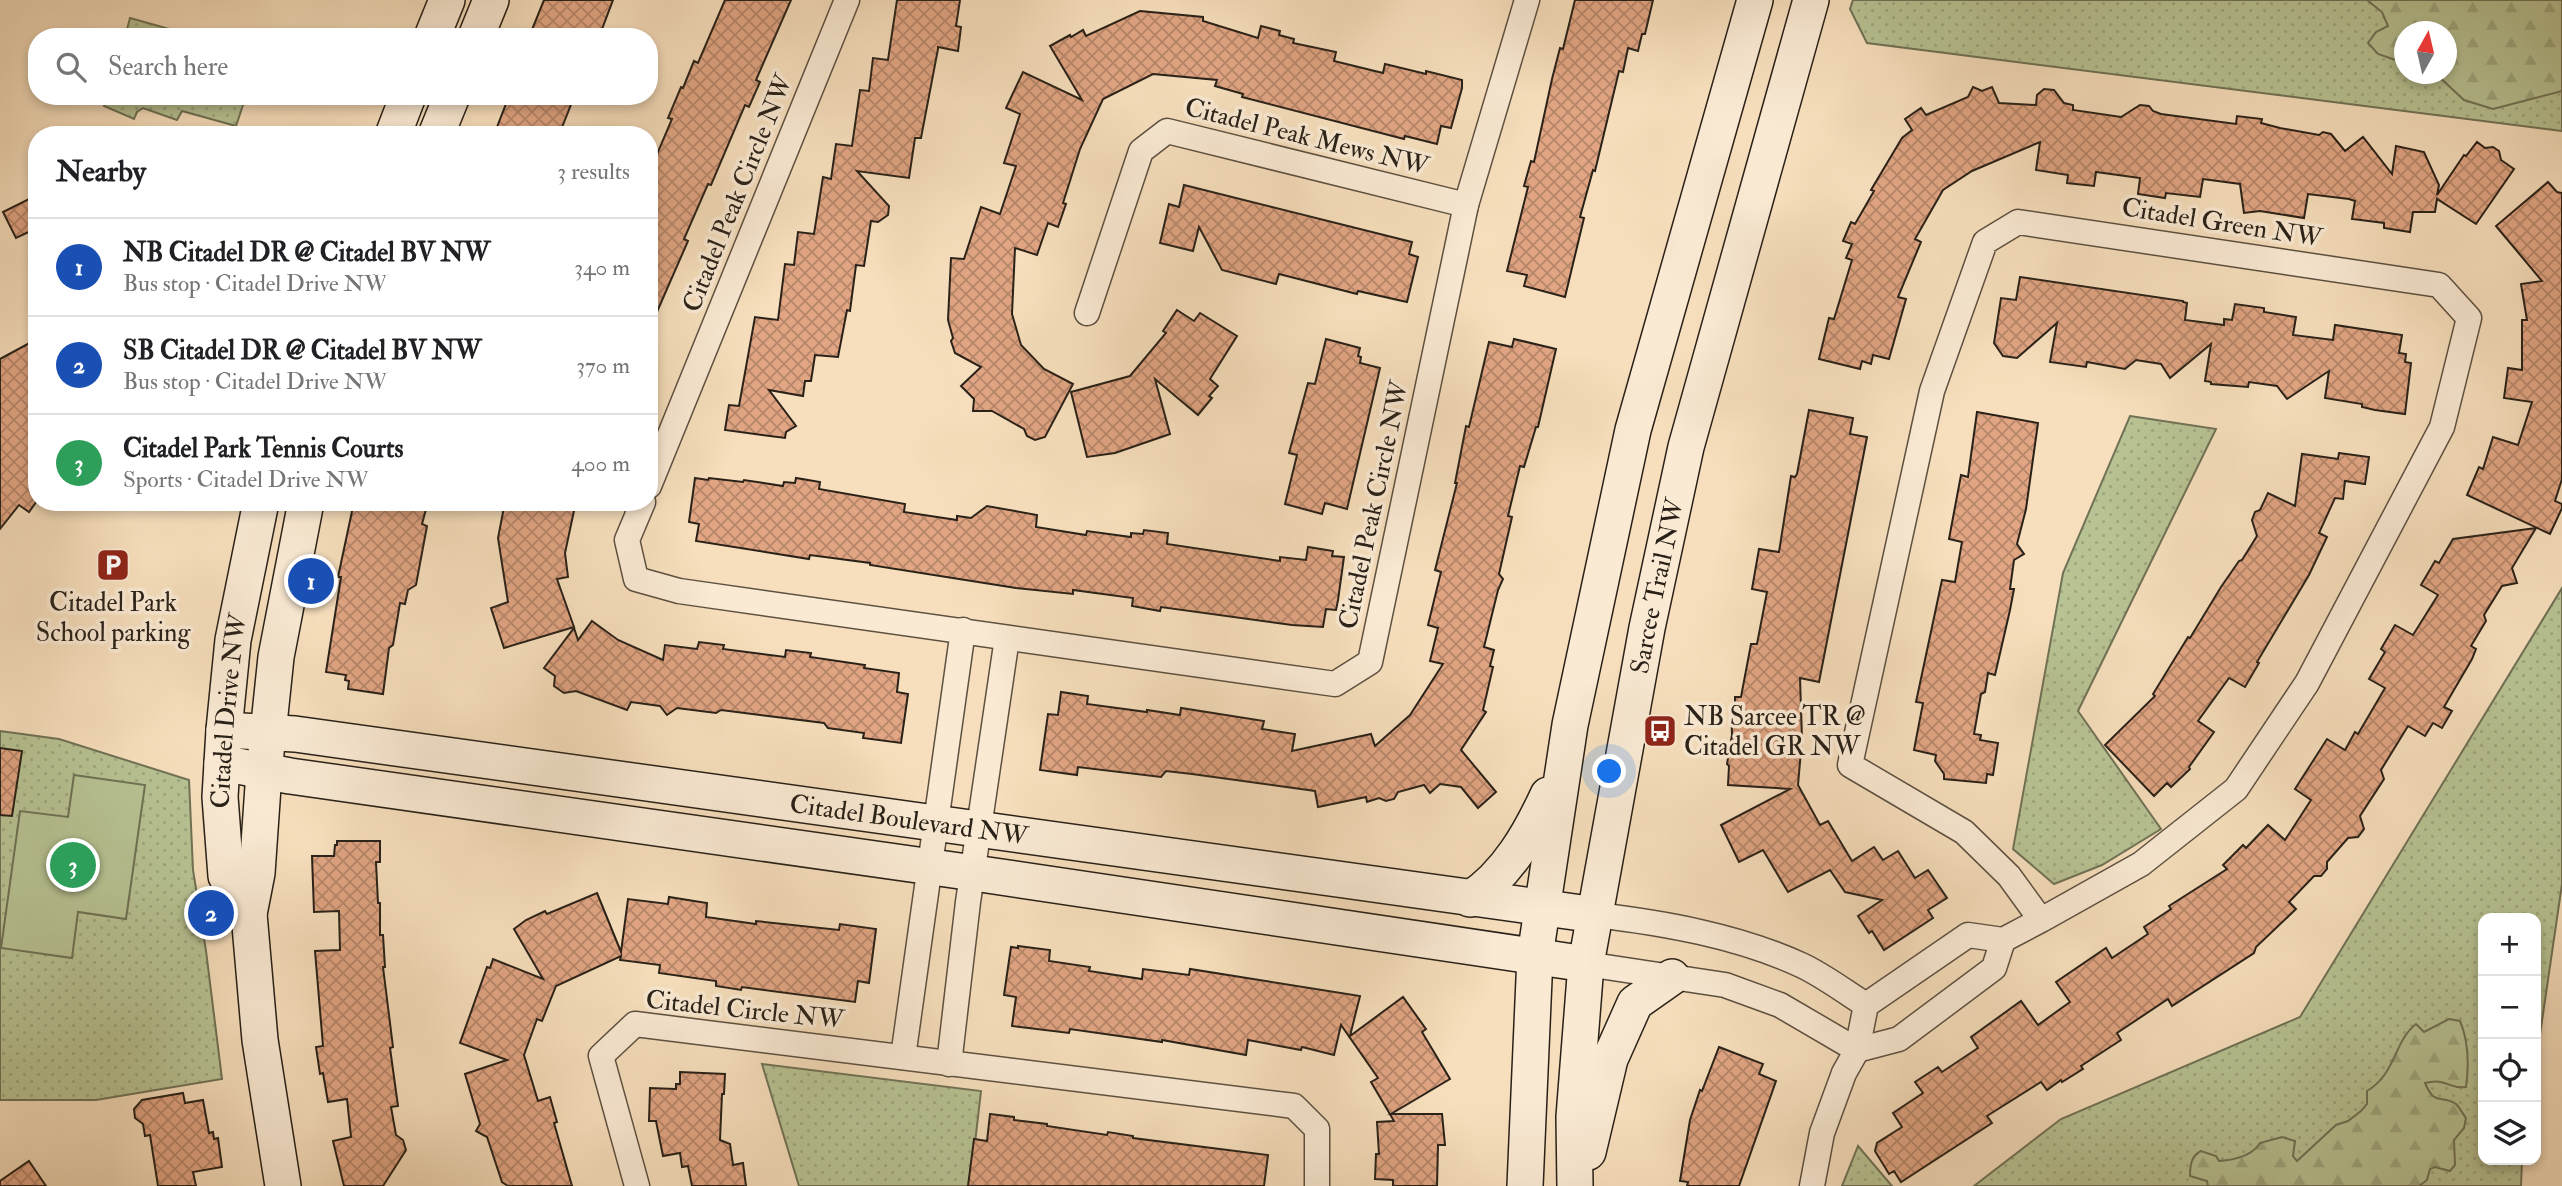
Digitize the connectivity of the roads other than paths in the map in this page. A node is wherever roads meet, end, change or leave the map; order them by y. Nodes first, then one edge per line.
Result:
1 (447, 0) edge
2 (491, 0) edge
3 (847, 0) edge
4 (1527, 0) edge
5 (1755, 0) edge
6 (1811, 0) edge
7 (436, 28) edge
8 (480, 28) edge
9 (405, 105) edge
10 (448, 105) edge
11 (396, 126) edge
12 (440, 126) edge
13 (1466, 205) junction
14 (1087, 313) dead end
15 (658, 464) edge
16 (259, 511) edge
17 (304, 511) edge
18 (639, 511) edge
19 (963, 630) junction
20 (1007, 638) junction
21 (268, 732) junction
22 (223, 746) junction
23 (1564, 760) junction
24 (264, 772) junction
25 (937, 822) junction
26 (980, 829) junction
27 (930, 867) junction
28 (974, 873) junction
29 (1469, 899) junction
30 (1543, 908) junction
31 (249, 914) junction
32 (1596, 915) junction
33 (2041, 919) junction
34 (2003, 940) junction
35 (1535, 956) junction
36 (1586, 964) junction
37 (1672, 977) junction
38 (1866, 1004) junction
39 (1857, 1050) junction
40 (903, 1057) junction
41 (949, 1064) junction
42 (283, 1186) edge
43 (637, 1186) edge
44 (1317, 1186) edge
45 (1525, 1186) edge
46 (1577, 1186) edge
47 (1812, 1186) edge

1 - 7 street
2 - 8 street
3 - 15 street, Citadel Peak Circle NW
4 - 13 street, Citadel Peak Circle NW
5 - 23 street
6 - 32 street, Sarcee Trail NW
9 - 11 street
10 - 12 street
13 - 14 street, Citadel Peak Mews NW
13 - 20 street, Citadel Peak Circle NW
16 - 22 street, Citadel Drive NW
17 - 21 street, Citadel Drive NW
18 - 19 street, Citadel Peak Circle NW
19 - 20 street, Citadel Peak Circle NW
19 - 25 street
20 - 26 street
21 - 22 street, Citadel Boulevard NW
21 - 24 street, Citadel Drive NW
21 - 25 street, Citadel Boulevard NW
22 - 24 street, Citadel Boulevard NW
22 - 31 street, Citadel Drive NW
23 - 29 street
23 - 30 street
24 - 27 street, Citadel Boulevard NW
24 - 31 street, Citadel Drive NW
25 - 26 street, Citadel Boulevard NW
25 - 27 street
26 - 28 street
26 - 29 street, Citadel Boulevard NW
27 - 28 street, Citadel Boulevard NW
27 - 40 street
28 - 35 street, Citadel Boulevard NW
28 - 41 street
29 - 30 street, Citadel Boulevard NW
30 - 32 street, Citadel Boulevard NW
30 - 35 street
31 - 42 street, Citadel Drive NW
32 - 36 street, Sarcee Trail NW
32 - 38 street
33 - 33 street, Citadel Green NW
33 - 34 street, Citadel Green NW
34 - 38 street
34 - 39 street
35 - 36 street, Citadel Boulevard NW
35 - 45 street
36 - 37 street
36 - 46 street, Sarcee Trail NW
37 - 39 street
37 - 46 street
38 - 39 street
39 - 47 street
40 - 41 street, Citadel Circle NW
40 - 43 street, Citadel Circle NW
41 - 44 street, Citadel Circle NW

